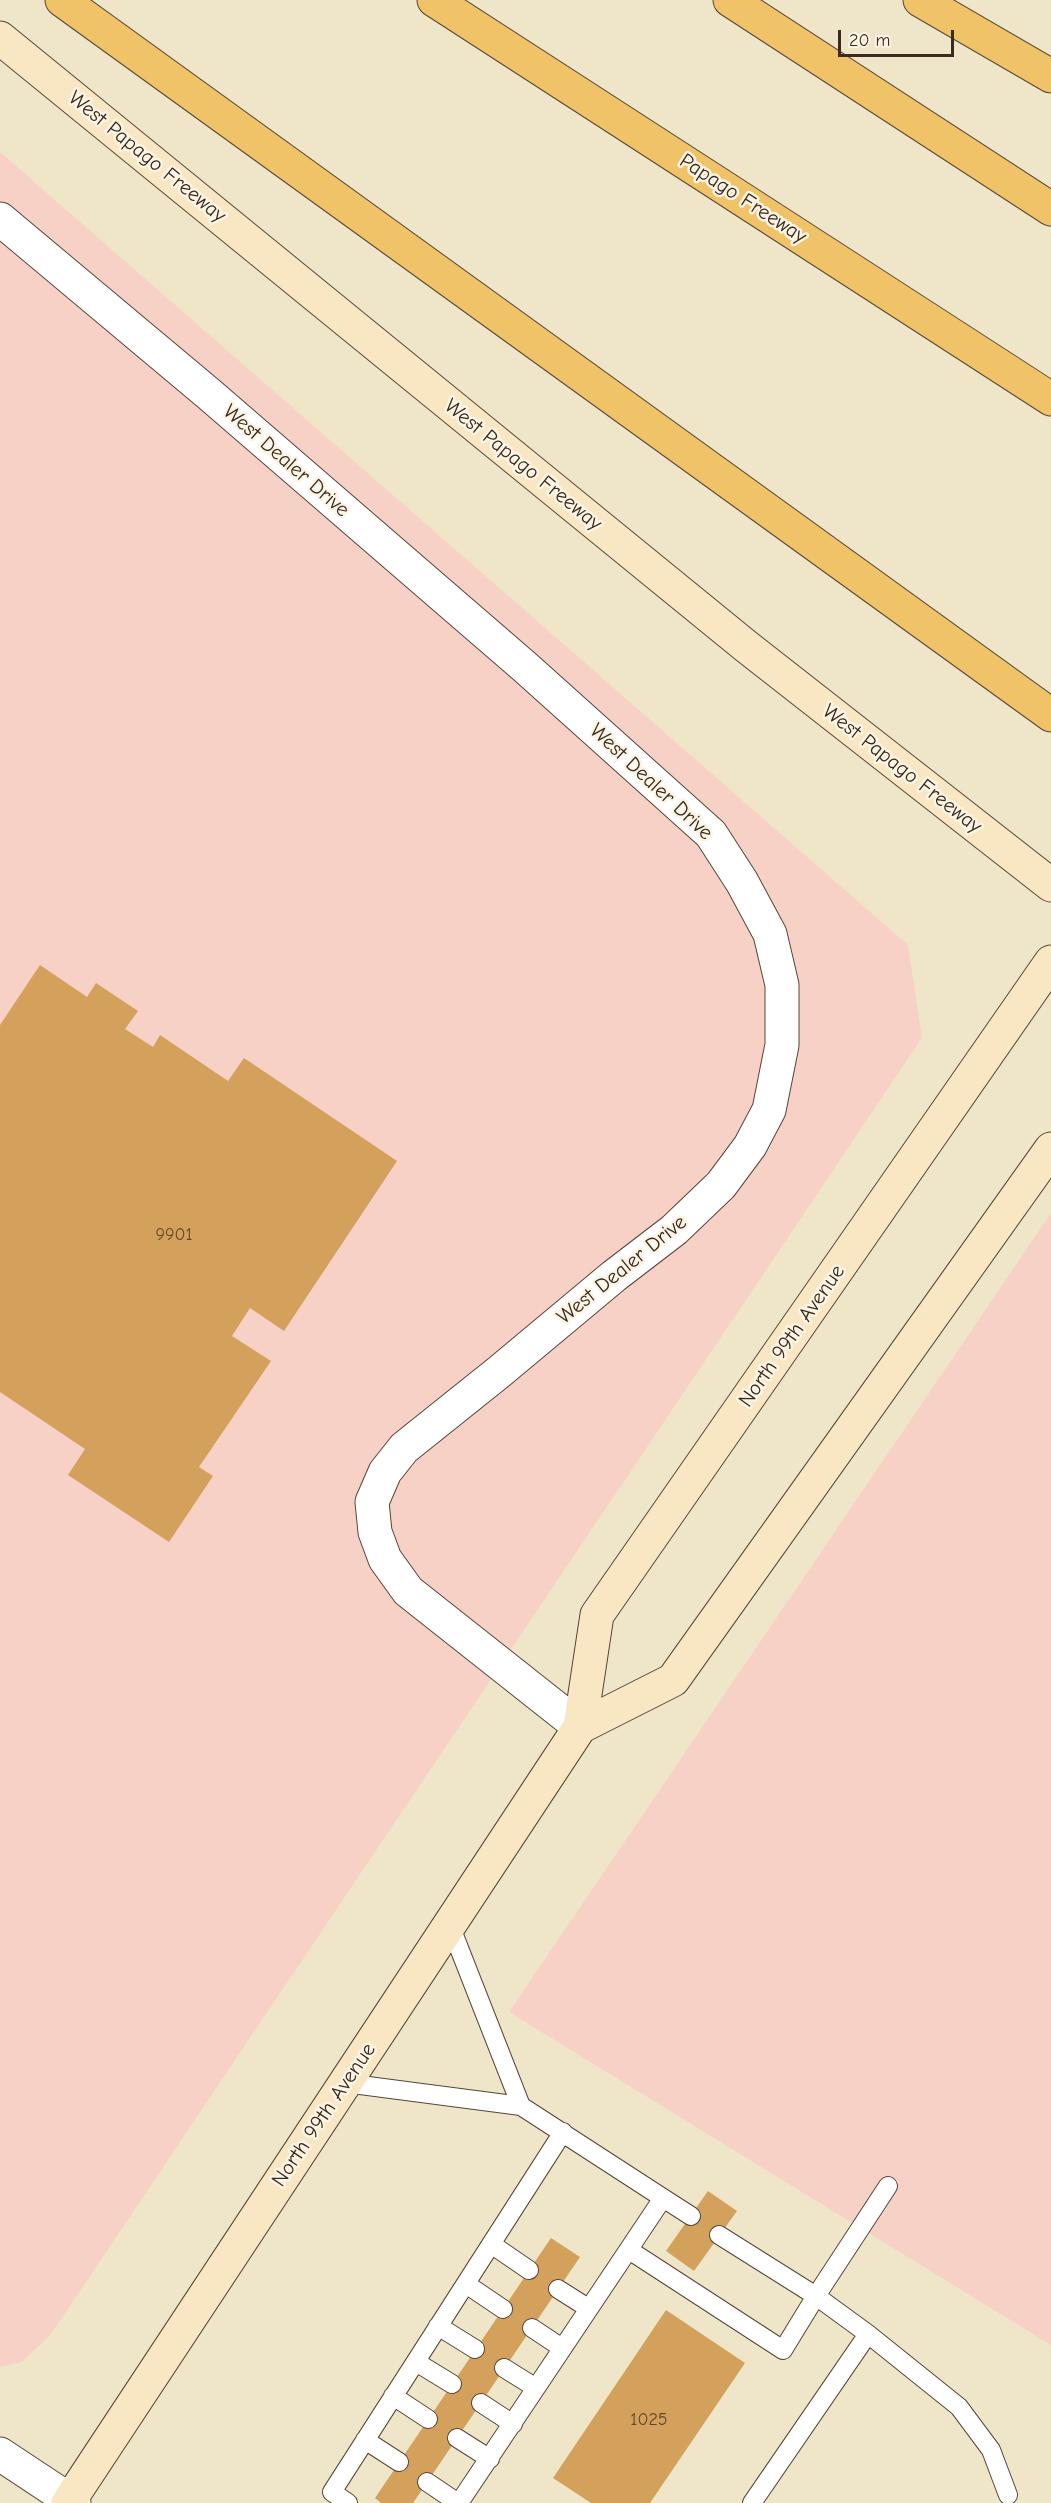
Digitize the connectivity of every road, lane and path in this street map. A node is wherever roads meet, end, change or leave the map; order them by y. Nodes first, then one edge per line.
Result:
1 (62, 0) edge
2 (434, 0) edge
3 (730, 0) edge
4 (921, 0) edge
5 (0, 38) edge
6 (1051, 76) edge
7 (1051, 209) edge
8 (0, 219) edge
9 (1051, 399) edge
10 (1051, 714) edge
11 (1051, 885) edge
12 (1051, 962) edge
13 (1051, 1149) edge
14 (580, 1727) junction
15 (450, 1925) junction
16 (345, 2083) junction
17 (521, 2106) junction
18 (564, 2132) junction
19 (888, 2186) dead end
20 (663, 2198) junction
21 (691, 2216) dead end
22 (719, 2235) dead end
23 (491, 2244) junction
24 (629, 2250) junction
25 (529, 2270) dead end
26 (466, 2284) junction
27 (558, 2289) dead end
28 (816, 2296) junction
29 (588, 2308) junction
30 (503, 2309) dead end
31 (438, 2326) junction
32 (532, 2328) dead end
33 (868, 2334) junction
34 (562, 2348) junction
35 (475, 2349) dead end
36 (416, 2362) junction
37 (504, 2368) dead end
38 (452, 2384) dead end
39 (536, 2388) junction
40 (393, 2396) junction
41 (481, 2403) dead end
42 (428, 2419) dead end
43 (513, 2424) junction
44 (458, 2438) dead end
45 (365, 2440) junction
46 (0, 2454) edge
47 (490, 2459) junction
48 (399, 2462) dead end
49 (427, 2482) dead end
50 (1008, 2495) dead end
51 (70, 2502) edge
52 (348, 2503) edge
53 (458, 2503) edge
54 (752, 2503) edge

1 - 10 highway
2 - 9 highway, Papago Freeway
3 - 7 highway
4 - 6 highway
5 - 11 main road, West Papago Freeway
8 - 14 street, West Dealer Drive
12 - 14 main road, North 99th Avenue
13 - 14 main road, North 99th Avenue
14 - 15 main road, North 99th Avenue
15 - 16 main road, North 99th Avenue
15 - 17 lane
16 - 17 lane
16 - 51 main road, North 99th Avenue
17 - 18 lane
18 - 20 lane
18 - 23 lane
19 - 28 lane
20 - 21 lane
20 - 24 lane
22 - 28 lane
23 - 25 lane
23 - 26 lane
24 - 28 lane
24 - 29 lane
26 - 30 lane
26 - 31 lane
27 - 29 lane
28 - 33 lane
29 - 34 lane
31 - 35 lane
31 - 36 lane
32 - 34 lane
33 - 50 lane
33 - 54 lane
34 - 39 lane
36 - 38 lane
36 - 40 lane
37 - 39 lane
39 - 43 lane
40 - 42 lane
40 - 45 lane
41 - 43 lane
43 - 47 lane
44 - 47 lane
45 - 48 lane
45 - 52 lane
46 - 51 street
47 - 53 lane
49 - 53 lane

